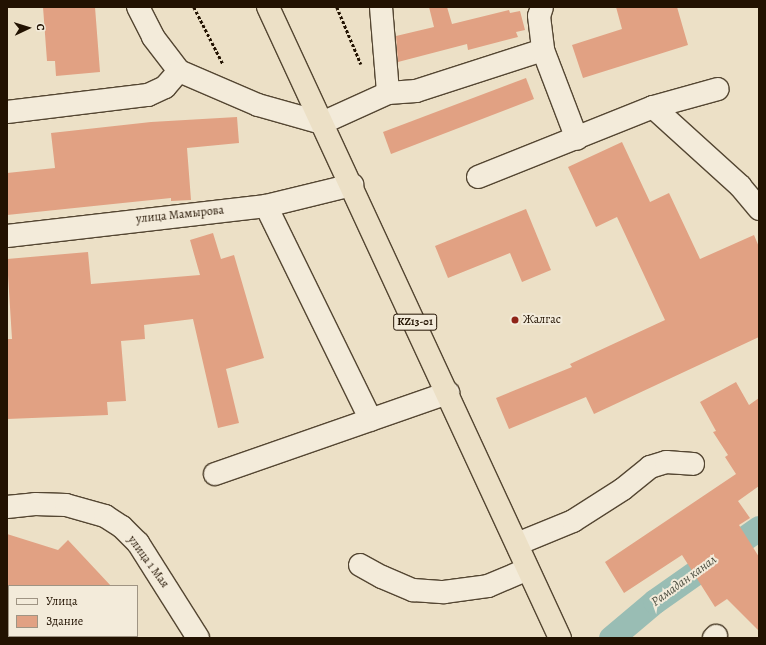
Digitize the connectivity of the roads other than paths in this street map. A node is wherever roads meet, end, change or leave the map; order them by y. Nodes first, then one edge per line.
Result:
1 (138, 7) edge
2 (268, 7) edge
3 (381, 7) edge
4 (542, 7) edge
5 (543, 50) junction
6 (179, 70) junction
7 (718, 89) dead end
8 (382, 95) junction
9 (653, 107) junction
10 (7, 112) edge
11 (322, 123) junction
12 (577, 139) junction
13 (478, 177) dead end
14 (352, 185) junction
15 (266, 206) junction
16 (759, 210) edge
17 (7, 236) edge
18 (448, 393) junction
19 (371, 420) junction
20 (693, 464) dead end
21 (215, 474) dead end
22 (7, 507) edge
23 (517, 544) junction
24 (360, 565) dead end
25 (528, 569) junction
26 (198, 638) edge
27 (560, 638) edge

1 - 6 street
2 - 11 highway, KZ13-01
3 - 8 street
4 - 5 street
5 - 8 street
5 - 12 street
6 - 10 street
6 - 11 street
7 - 9 street
8 - 11 street
9 - 12 street
9 - 16 street
11 - 14 highway, KZ13-01
12 - 13 street
14 - 15 street, улица Мамырова
14 - 18 highway, KZ13-01
15 - 17 street, улица Мамырова
15 - 19 street
18 - 19 street
18 - 23 highway, KZ13-01
19 - 21 street
20 - 23 street
22 - 26 street, улица 1 Мая
23 - 25 highway, KZ13-01
24 - 25 street
25 - 27 highway, KZ13-01

